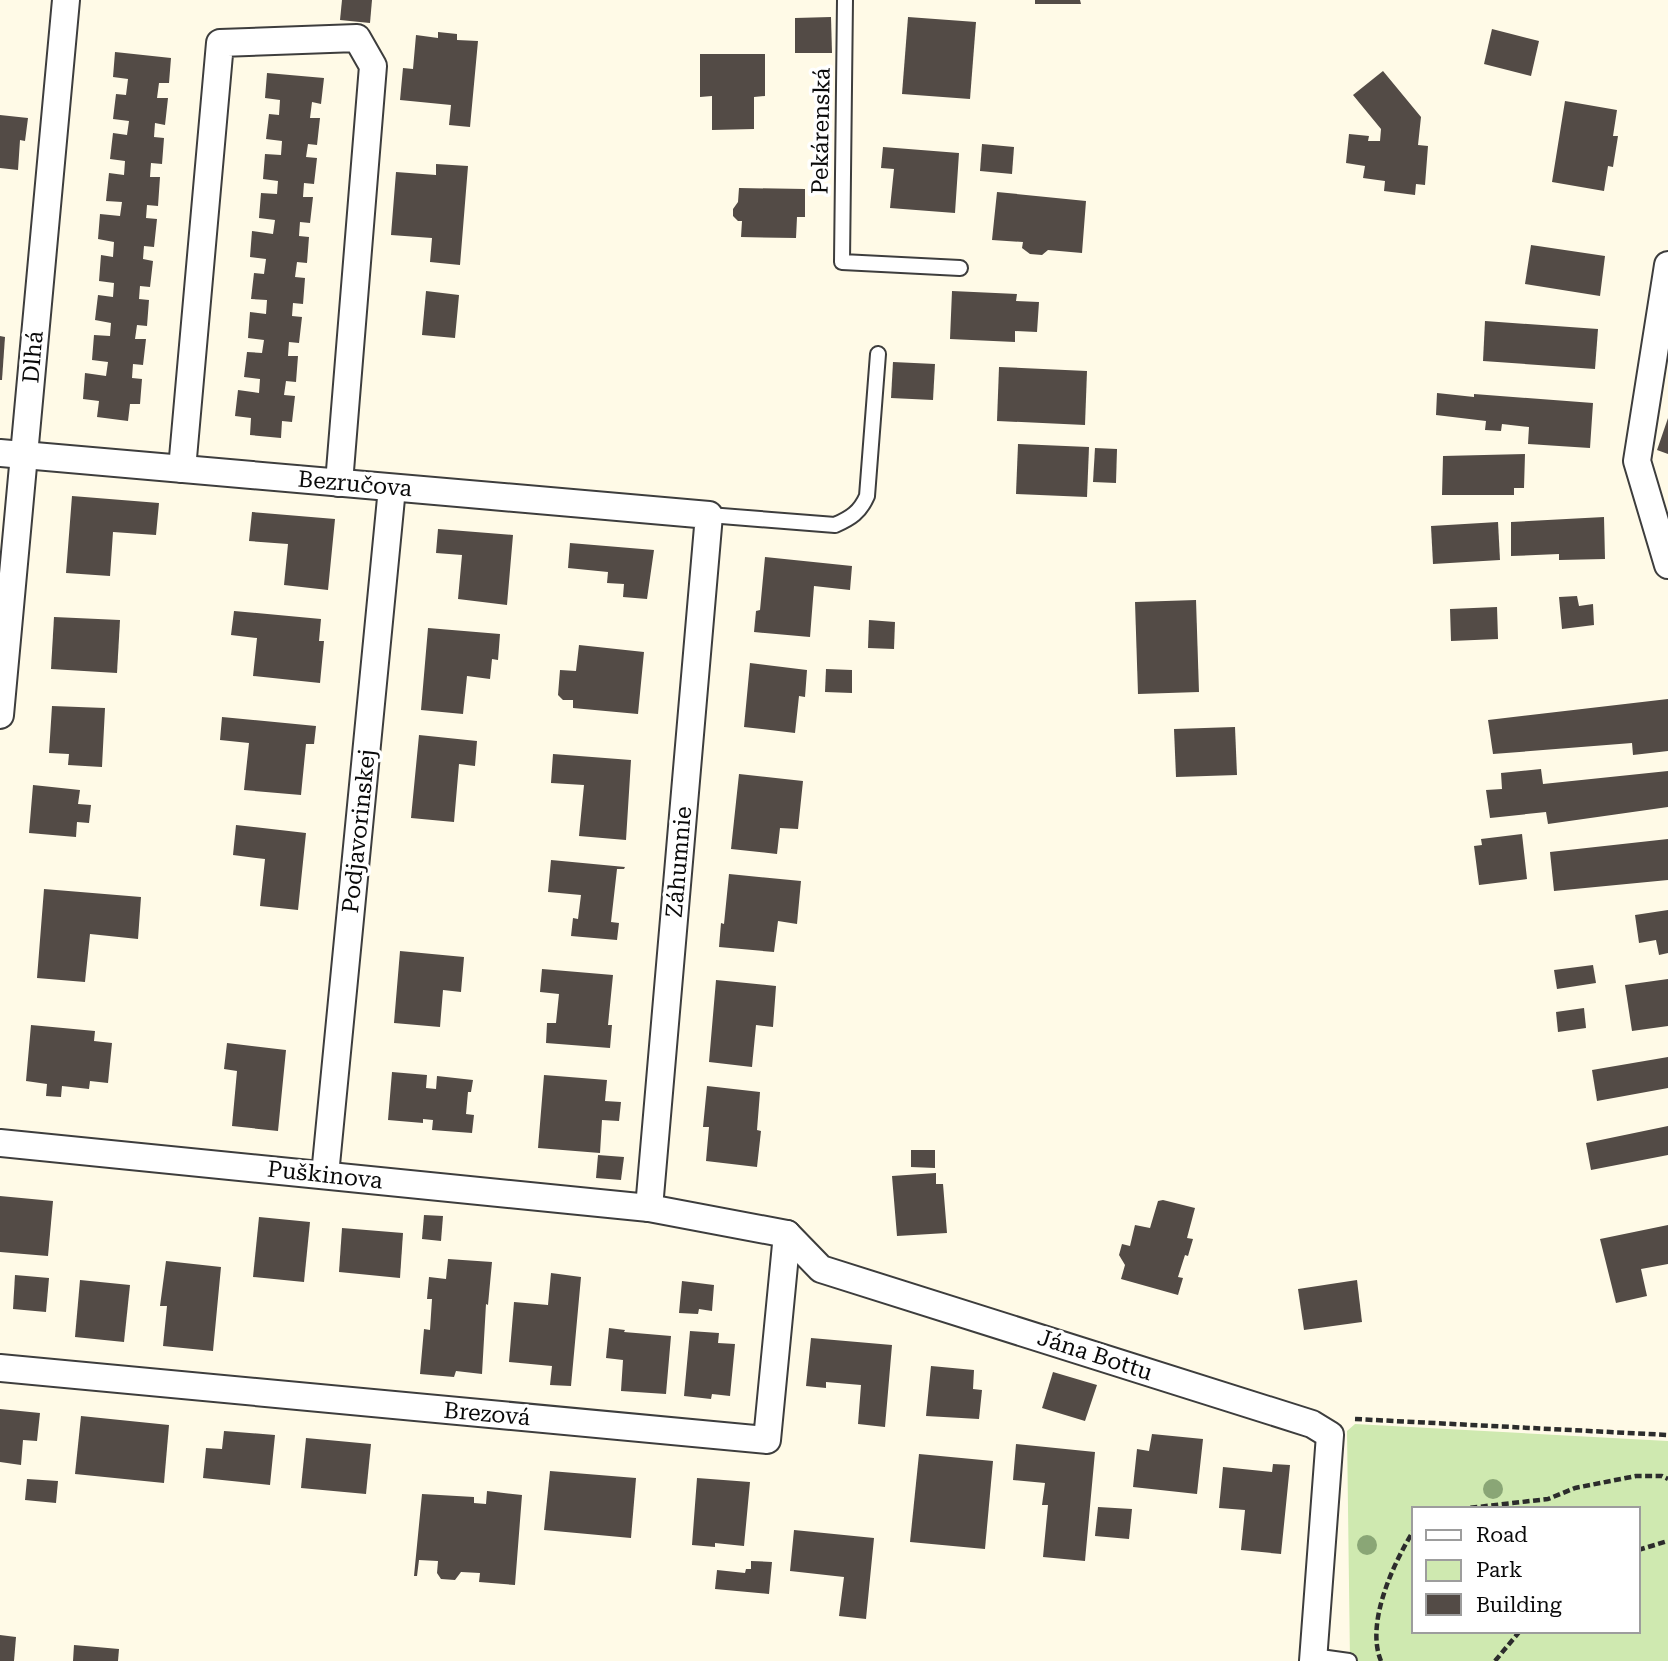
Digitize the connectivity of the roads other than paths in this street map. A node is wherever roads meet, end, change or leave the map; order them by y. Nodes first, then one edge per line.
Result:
1 (66, 0) edge
2 (845, 0) edge
3 (1668, 265) edge
4 (960, 268) dead end
5 (878, 354) dead end
6 (12, 454) edge
7 (182, 469) junction
8 (339, 483) junction
9 (392, 488) junction
10 (709, 515) junction
11 (1668, 565) edge
12 (0, 715) edge
13 (0, 1143) edge
14 (325, 1175) junction
15 (649, 1208) junction
16 (788, 1234) junction
17 (0, 1368) edge
18 (1313, 1659) edge
19 (1349, 1661) edge

1 - 6 street, Dlhá
2 - 4 lane, Pekárenská
3 - 11 street
5 - 10 lane
6 - 7 street, Bezručova
6 - 12 street, Dlhá
7 - 8 street, Bezručova
7 - 8 street
8 - 9 street, Bezručova
9 - 10 street, Bezručova
9 - 14 street, Podjavorinskej
10 - 15 street, Záhumnie
13 - 14 street, Puškinova
14 - 15 street, Puškinova
15 - 16 street
16 - 17 street, Brezová
16 - 18 street, Jána Bottu
18 - 19 lane

